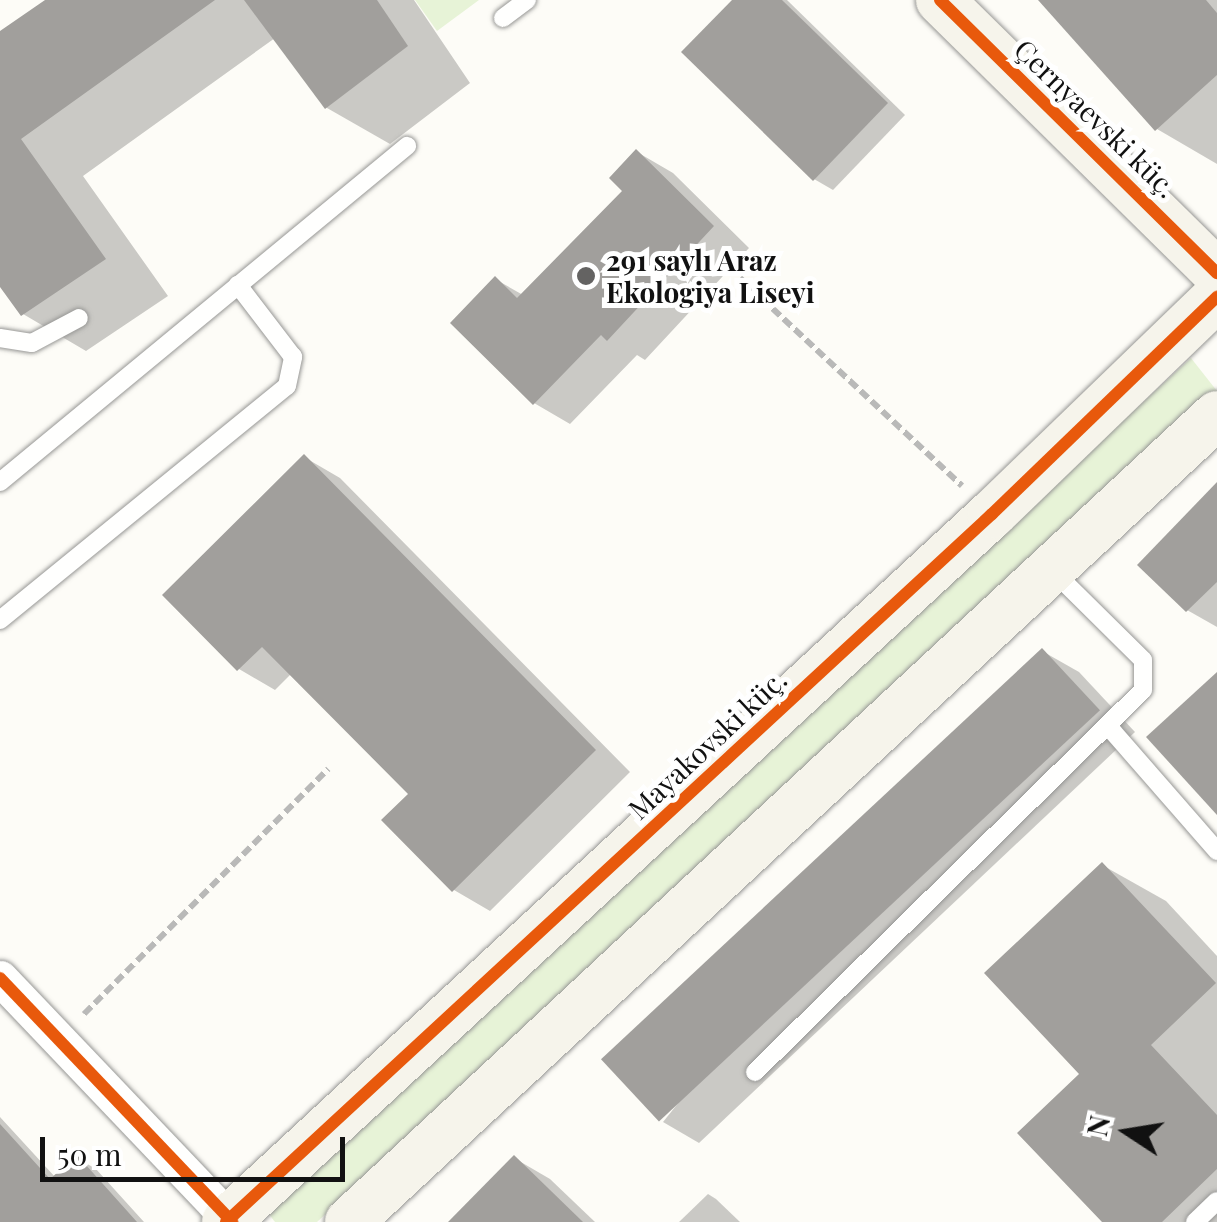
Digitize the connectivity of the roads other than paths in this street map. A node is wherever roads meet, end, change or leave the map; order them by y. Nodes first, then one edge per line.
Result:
1 (528, 0) edge
2 (940, 0) edge
3 (502, 18) dead end
4 (408, 146) dead end
5 (1217, 273) edge
6 (238, 285) junction
7 (1217, 297) edge
8 (78, 318) dead end
9 (0, 338) edge
10 (1217, 414) edge
11 (0, 482) edge
12 (1053, 572) junction
13 (0, 620) edge
14 (1108, 726) junction
15 (1217, 851) edge
16 (0, 978) edge
17 (754, 1072) dead end
18 (1217, 1201) edge
19 (229, 1221) edge
20 (349, 1222) edge
21 (1195, 1222) edge

1 - 3 lane
2 - 5 street, Çernyaevski küç.
4 - 6 lane
6 - 11 lane
6 - 13 lane
7 - 19 street, Mayakovski küç.
8 - 9 lane
10 - 12 street
12 - 14 lane
12 - 20 street
14 - 15 lane
14 - 17 lane
16 - 19 street
18 - 21 lane

